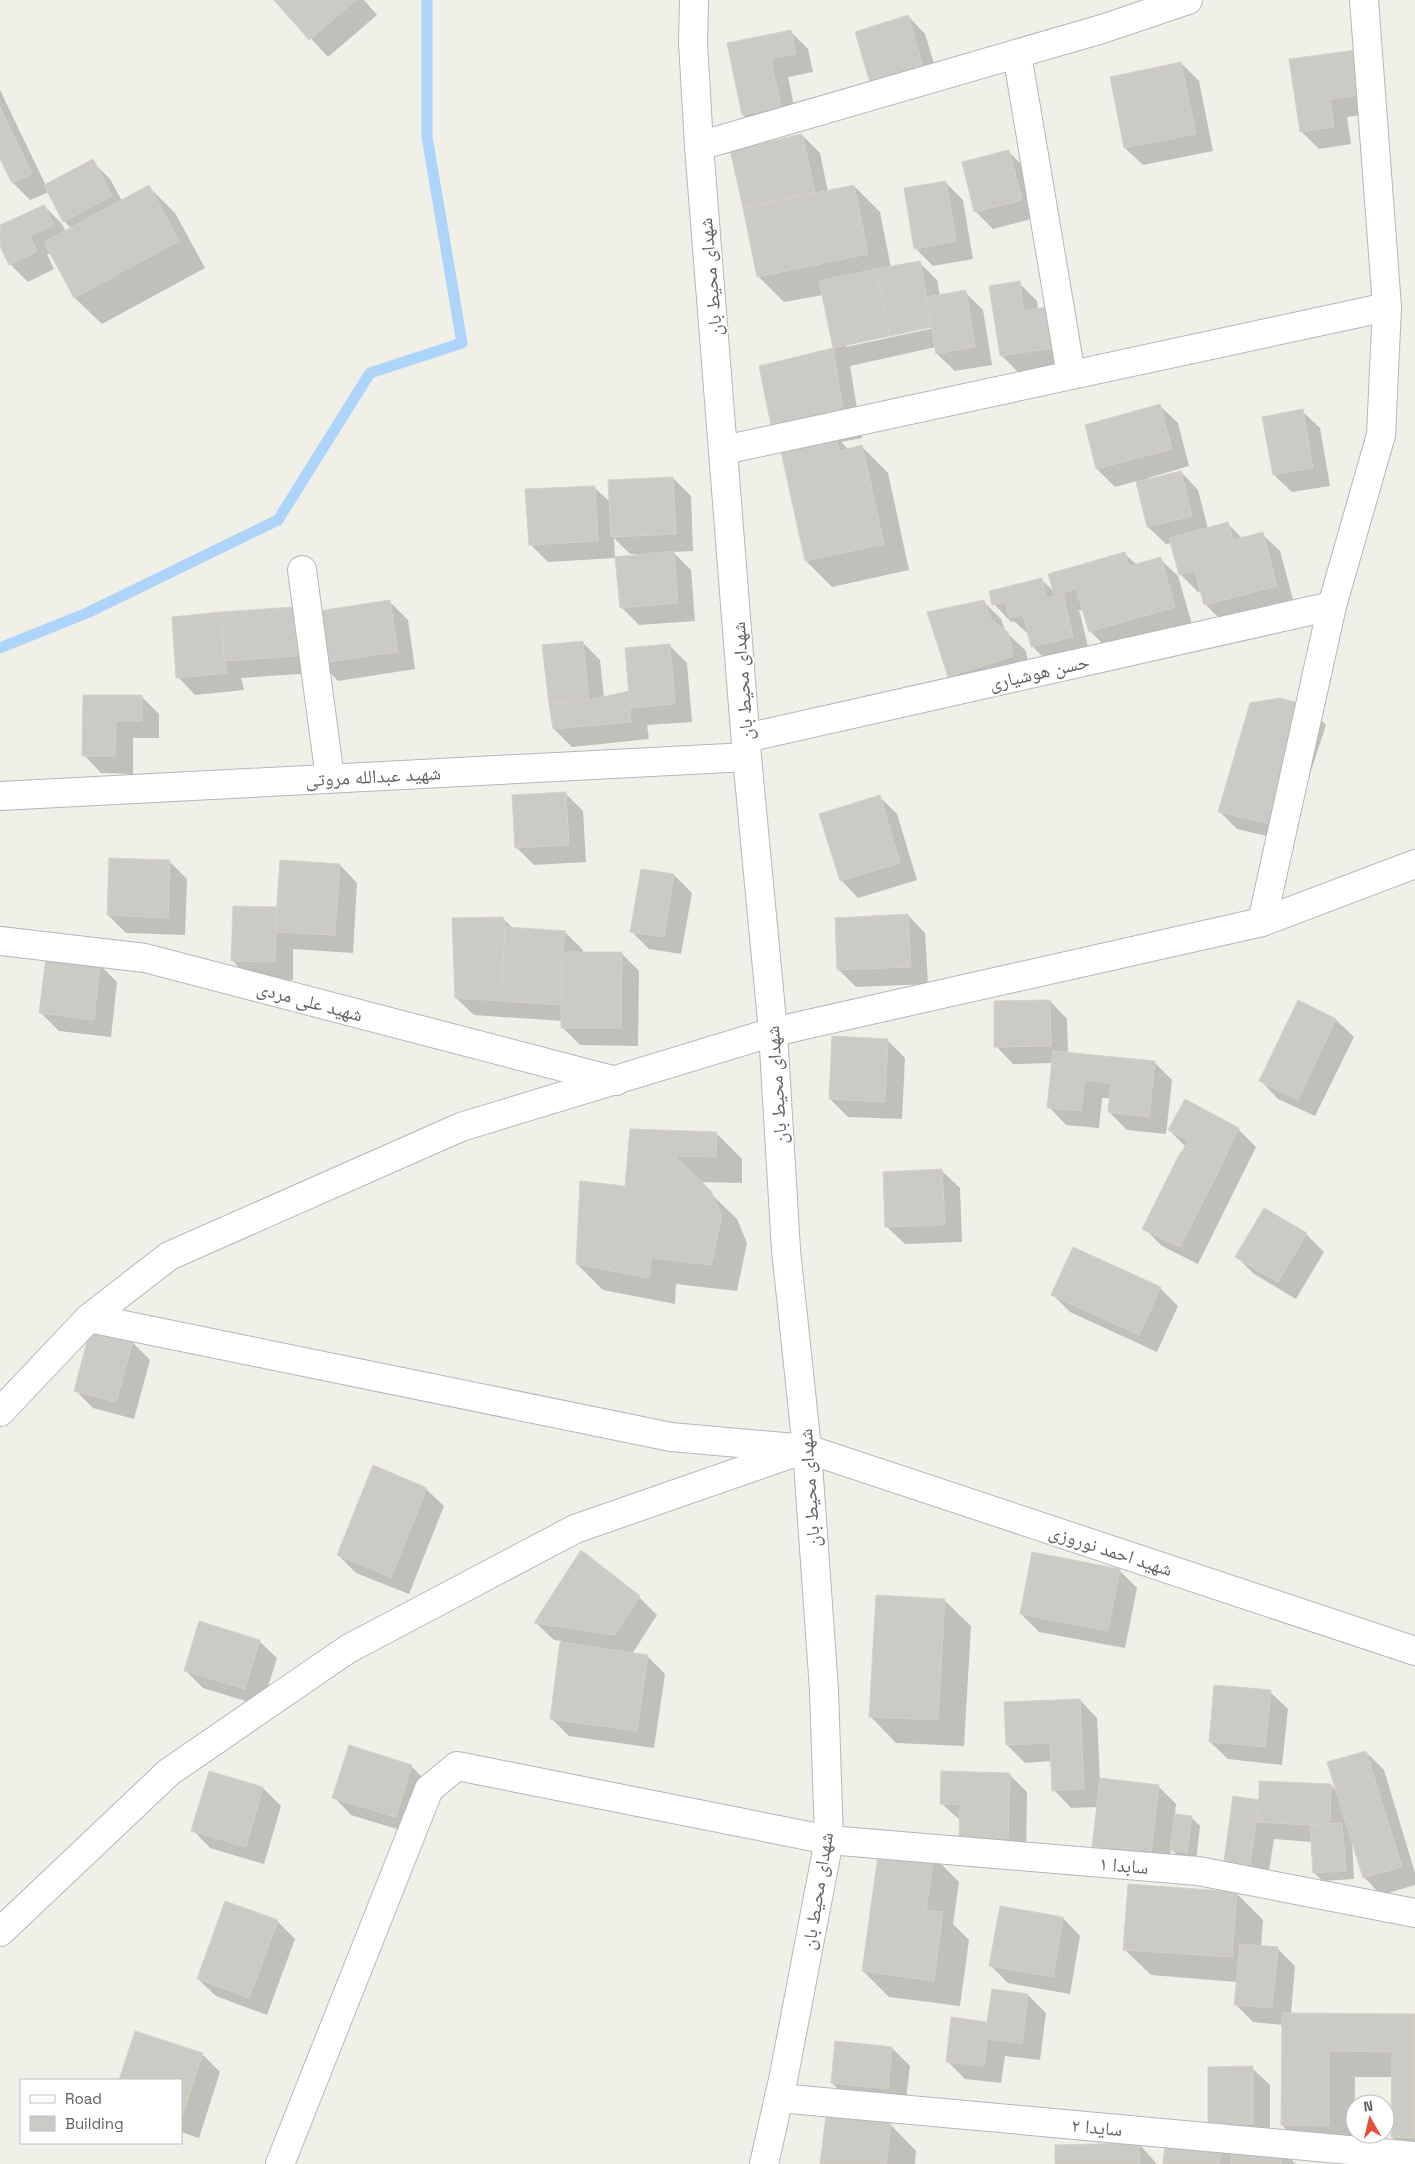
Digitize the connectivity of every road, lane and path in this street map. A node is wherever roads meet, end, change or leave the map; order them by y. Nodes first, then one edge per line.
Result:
1 (694, 0) edge
2 (1188, 0) edge
3 (1364, 0) edge
4 (1017, 54) junction
5 (699, 146) junction
6 (1387, 307) junction
7 (1071, 375) junction
8 (724, 450) junction
9 (302, 570) dead end
10 (1332, 606) junction
11 (747, 747) junction
12 (330, 778) junction
13 (0, 796) edge
14 (1415, 864) edge
15 (1262, 922) junction
16 (0, 942) edge
17 (773, 1032) junction
18 (616, 1081) junction
19 (89, 1318) junction
20 (0, 1412) edge
21 (807, 1449) junction
22 (1415, 1651) edge
23 (829, 1840) junction
24 (1415, 1913) edge
25 (0, 1932) edge
26 (779, 2098) junction
27 (1415, 2156) edge
28 (280, 2164) edge
29 (764, 2164) edge

1 - 5 street, شهدای محیط بان
2 - 4 street
3 - 6 street
4 - 5 street
4 - 7 street
5 - 8 street, شهدای محیط بان
6 - 7 street
6 - 10 street
7 - 8 street
8 - 11 street, شهدای محیط بان
9 - 12 street
10 - 11 street, حسن هوشیاری
10 - 15 street
11 - 12 street, شهید عبدالله مروتی
11 - 17 street, شهدای محیط بان
12 - 13 street, شهید عبدالله مروتی
14 - 15 street
15 - 17 street
16 - 18 street, شهید علی مردی
17 - 18 street
17 - 21 street, شهدای محیط بان
18 - 19 street
19 - 20 street
19 - 21 street, شهید احمد نوروزی
21 - 22 street, شهید احمد نوروزی
21 - 23 street, شهدای محیط بان
21 - 25 street
23 - 24 street, سابدا ۱
23 - 26 street, شهدای محیط بان
23 - 28 street, سابدا ۱
26 - 27 street, سایدا ۲
26 - 29 street, شهدای محیط بان

